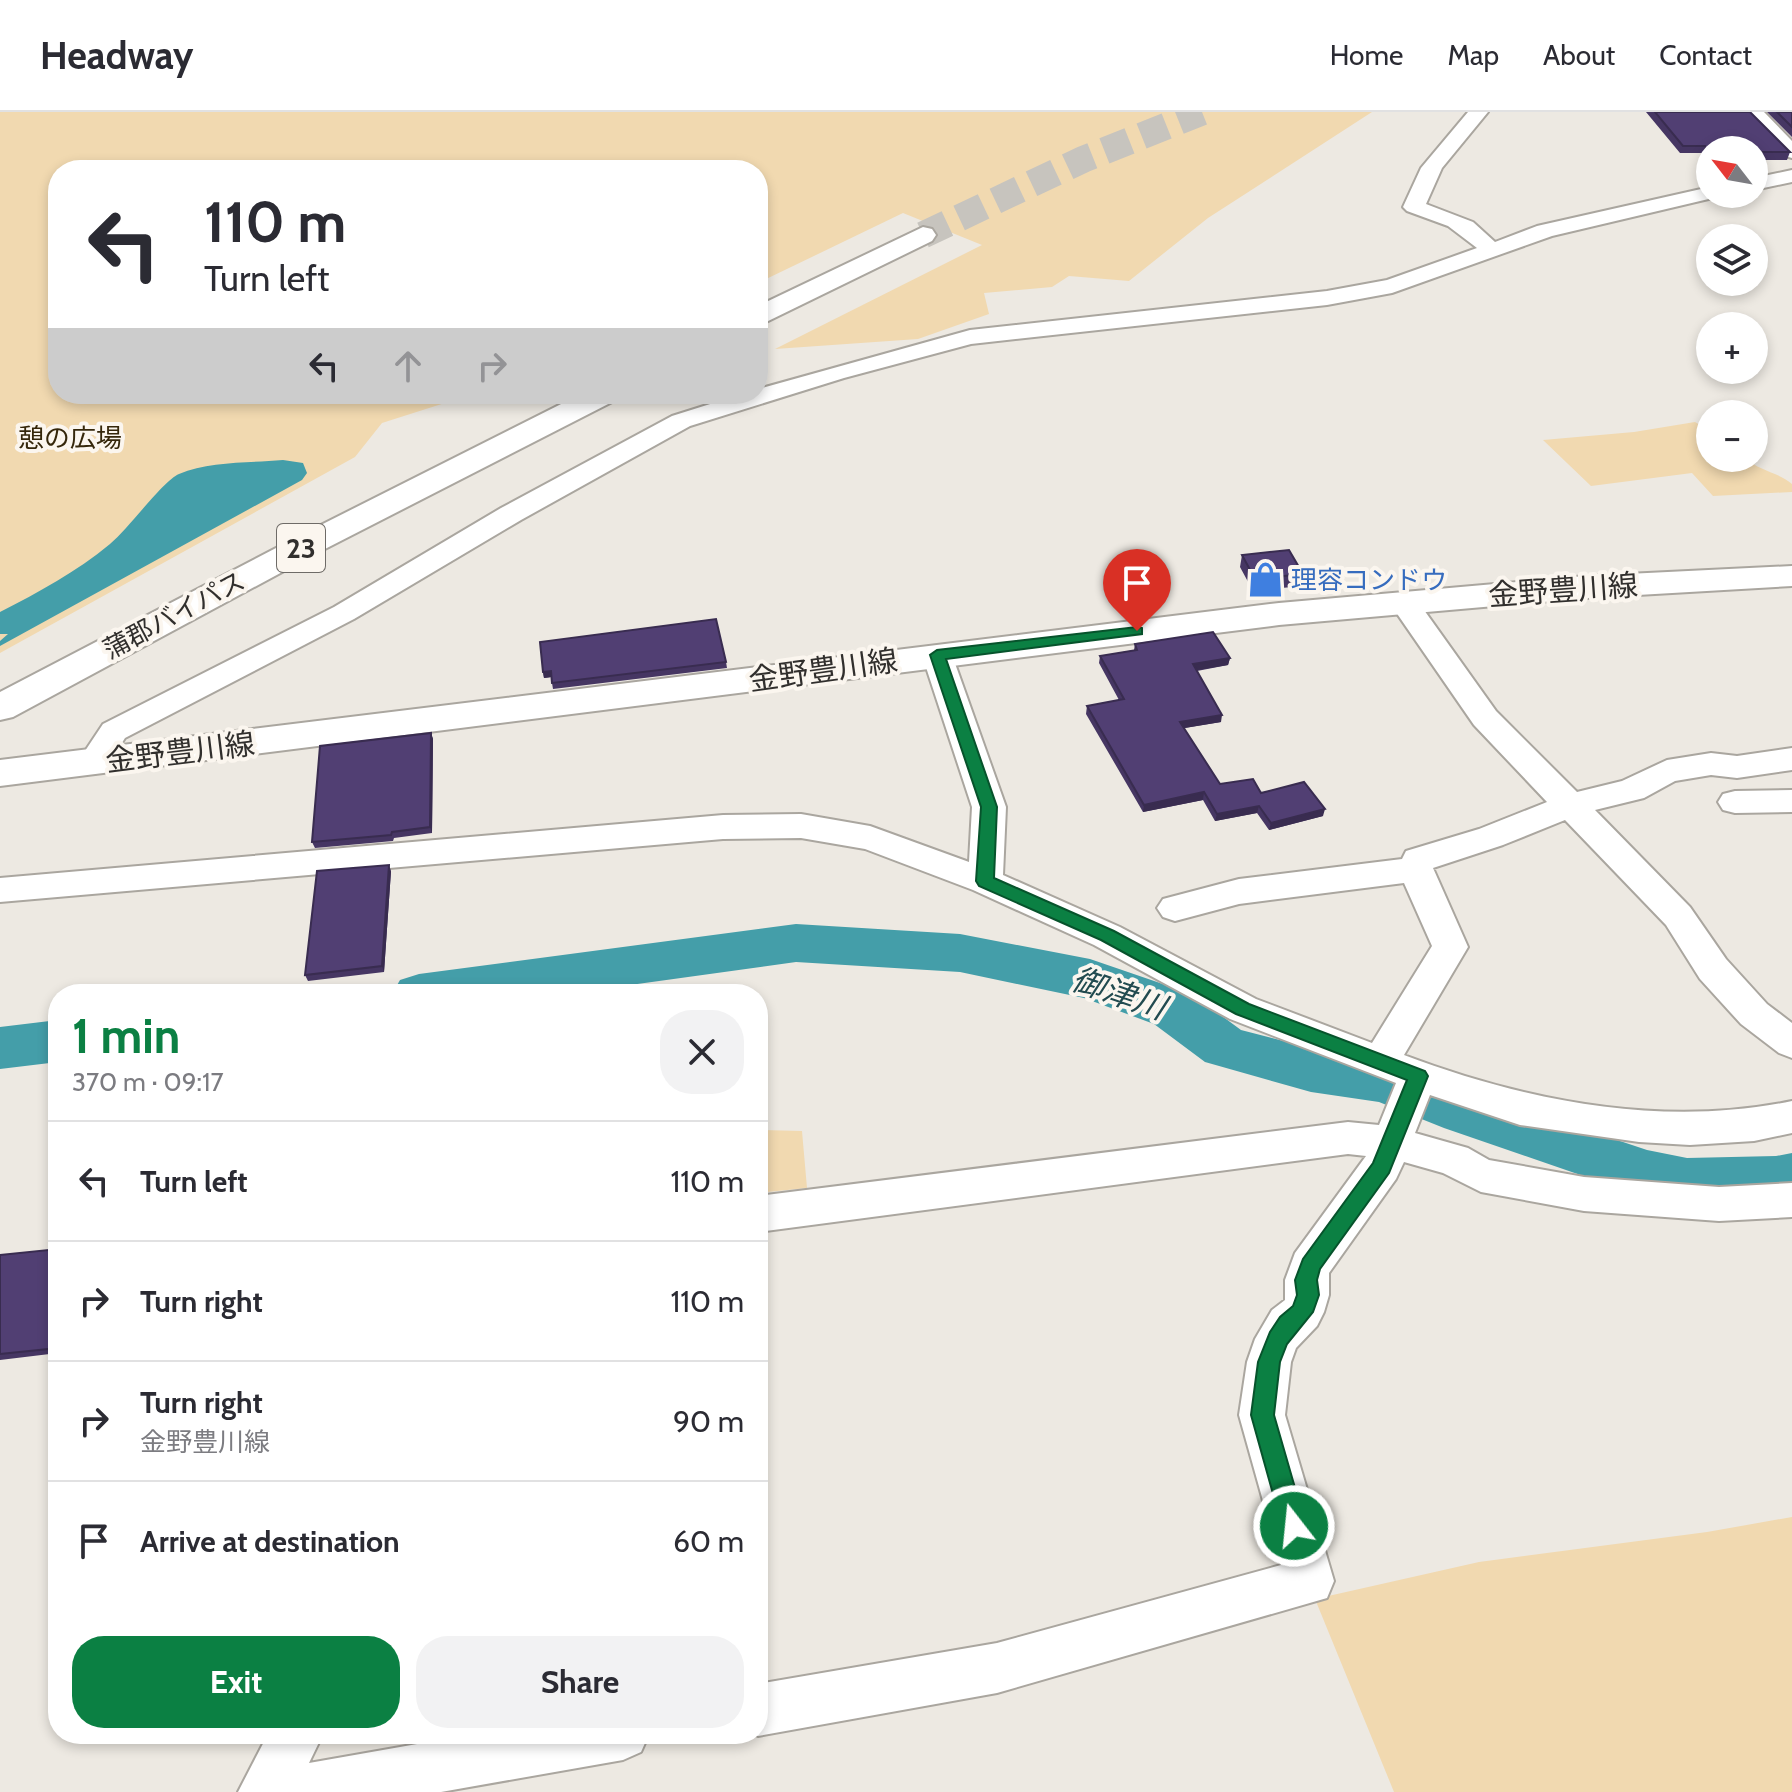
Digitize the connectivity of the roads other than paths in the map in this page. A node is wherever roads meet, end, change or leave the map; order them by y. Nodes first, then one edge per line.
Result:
1 (1478, 112) edge
2 (1753, 112) edge
3 (1792, 152) edge
4 (1792, 176) edge
5 (1768, 181) edge
6 (1696, 196) edge
7 (1489, 249) junction
8 (768, 305) edge
9 (768, 312) edge
10 (768, 394) edge
11 (569, 404) edge
12 (585, 404) edge
13 (736, 404) edge
14 (1792, 576) edge
15 (1404, 602) junction
16 (937, 655) junction
17 (0, 699) edge
18 (0, 708) edge
19 (1792, 759) edge
20 (93, 763) junction
21 (0, 773) edge
22 (1792, 801) edge
23 (1735, 802) dead end
24 (1570, 805) junction
25 (1415, 870) junction
26 (985, 881) junction
27 (0, 890) edge
28 (1175, 908) dead end
29 (1792, 1043) edge
30 (1381, 1060) junction
31 (1416, 1082) junction
32 (1792, 1117) edge
33 (1393, 1138) junction
34 (1792, 1200) edge
35 (768, 1213) edge
36 (768, 1708) edge
37 (291, 1744) edge
38 (566, 1744) edge
39 (264, 1792) edge
40 (292, 1792) edge

1 - 7 street
2 - 3 street
4 - 5 street
6 - 7 street
7 - 10 street
8 - 9 main road
11 - 17 main road, 蒲郡バイパス / 23
12 - 18 main road, 蒲郡バイパス / 23
13 - 20 street
14 - 15 main road, 金野豊川線
15 - 16 main road, 金野豊川線
15 - 24 street
16 - 20 main road, 金野豊川線
16 - 26 street
19 - 24 street
20 - 21 main road, 金野豊川線
22 - 23 street
24 - 25 street
24 - 29 street
25 - 28 street
25 - 30 street
26 - 27 street
26 - 30 street
30 - 31 street
31 - 32 street
31 - 33 street
33 - 34 street
33 - 35 street
33 - 36 street
37 - 39 street
38 - 40 street

